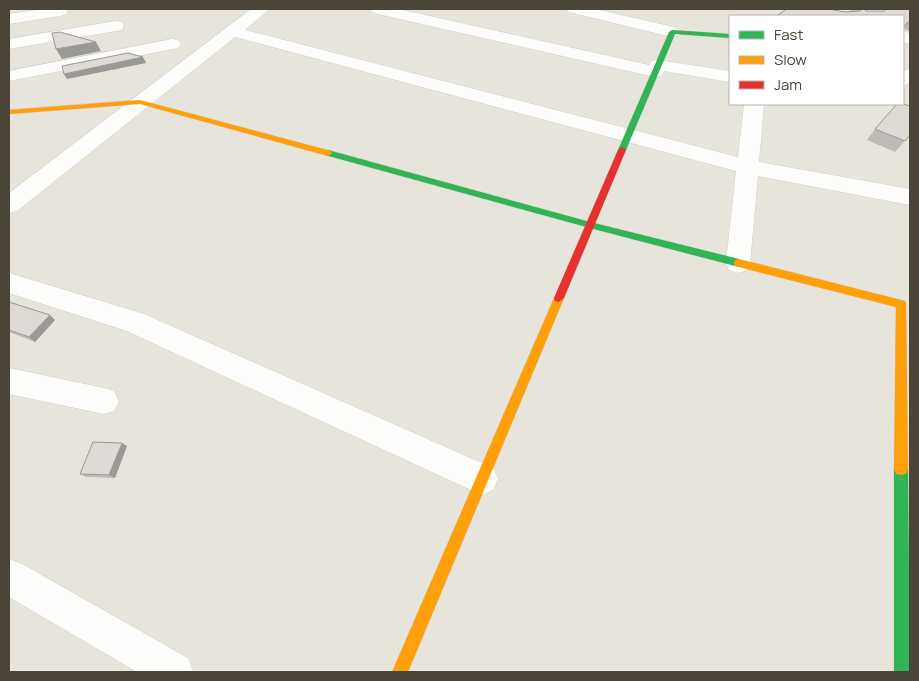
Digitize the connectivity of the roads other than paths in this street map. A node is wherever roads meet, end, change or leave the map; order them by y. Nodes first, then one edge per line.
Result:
1 (261, 9) edge
2 (378, 9) edge
3 (574, 9) edge
4 (60, 11) dead end
5 (9, 13) edge
6 (30, 15) junction
7 (9, 18) edge
8 (116, 26) dead end
9 (231, 31) junction
10 (672, 32) junction
11 (729, 36) edge
12 (9, 44) edge
13 (172, 44) dead end
14 (657, 68) junction
15 (9, 76) edge
16 (729, 77) edge
17 (140, 102) junction
18 (754, 105) edge
19 (9, 112) edge
20 (628, 135) junction
21 (748, 167) junction
22 (910, 198) edge
23 (9, 205) edge
24 (590, 226) junction
25 (738, 263) junction
26 (9, 283) edge
27 (905, 305) edge
28 (9, 381) edge
29 (104, 401) dead end
30 (482, 479) junction
31 (9, 577) edge
32 (174, 672) edge
33 (400, 672) edge
34 (902, 672) edge

1 - 9 street
2 - 14 street
3 - 10 street
4 - 6 street
5 - 6 street
6 - 7 street
8 - 12 street
9 - 17 street
9 - 20 street
10 - 11 street
10 - 14 street
13 - 15 street
14 - 16 street
14 - 20 street
17 - 19 street
17 - 23 street
17 - 24 street
18 - 21 street
20 - 21 street
20 - 24 street
21 - 22 street
21 - 25 street
24 - 25 street
24 - 30 street
25 - 27 street
26 - 30 street
27 - 34 street
28 - 29 street
30 - 33 street
31 - 32 street

